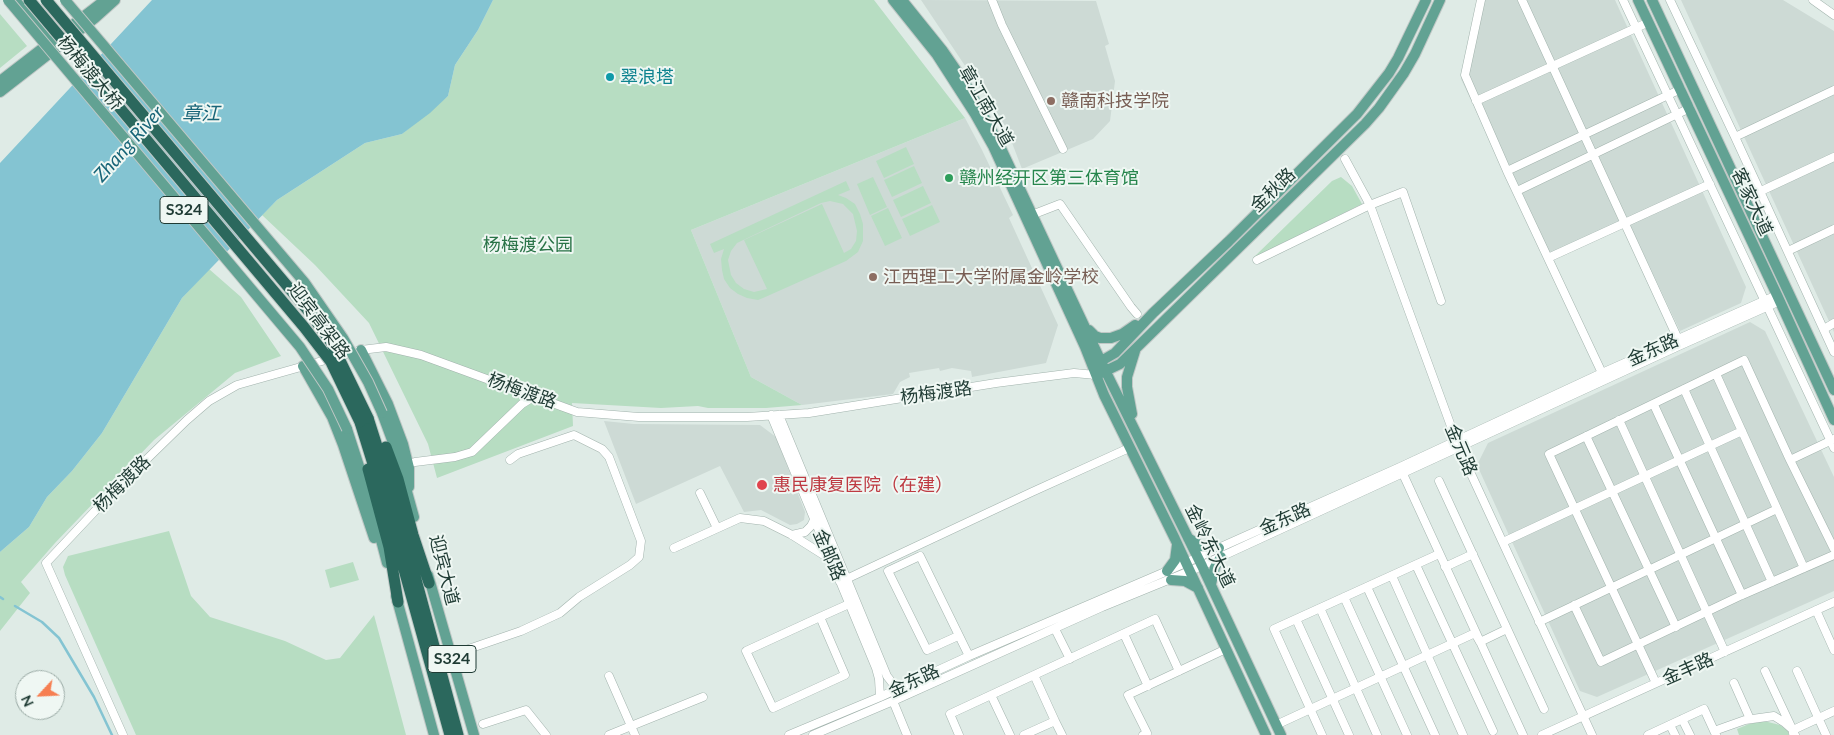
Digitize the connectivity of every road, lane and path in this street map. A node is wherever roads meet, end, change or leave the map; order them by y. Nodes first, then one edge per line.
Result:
1 (8, 0) edge
2 (15, 0) edge
3 (29, 0) edge
4 (46, 0) edge
5 (65, 0) edge
6 (104, 0) edge
7 (115, 0) edge
8 (893, 0) edge
9 (902, 0) edge
10 (992, 0) edge
11 (1426, 0) edge
12 (1440, 0) edge
13 (1481, 0) edge
14 (1522, 0) edge
15 (1623, 0) edge
16 (1638, 0) edge
17 (1652, 0) edge
18 (1670, 0) edge
19 (1813, 0) edge
20 (1834, 15) edge
21 (1649, 22) junction
22 (1636, 28) junction
23 (53, 46) junction
24 (1553, 66) junction
25 (0, 82) edge
26 (962, 85) junction
27 (1681, 89) junction
28 (1834, 90) edge
29 (0, 92) edge
30 (1668, 96) junction
31 (1476, 101) junction
32 (1690, 108) junction
33 (1677, 115) junction
34 (1585, 135) junction
35 (1735, 137) junction
36 (1063, 149) dead end
37 (1594, 154) junction
38 (1834, 157) edge
39 (1345, 159) dead end
40 (1507, 171) junction
41 (1710, 184) junction
42 (1517, 191) junction
43 (1760, 191) junction
44 (1370, 206) junction
45 (1029, 216) junction
46 (1625, 223) junction
47 (1834, 229) edge
48 (1788, 251) junction
49 (1548, 258) junction
50 (1257, 260) dead end
51 (1779, 298) junction
52 (1441, 301) dead end
53 (1766, 303) junction
54 (1153, 312) junction
55 (1137, 314) dead end
56 (1834, 323) edge
57 (1086, 328) junction
58 (1824, 328) junction
59 (1678, 339) junction
60 (362, 350) junction
61 (1135, 350) junction
62 (1834, 352) edge
63 (303, 366) junction
64 (1099, 369) junction
65 (1602, 373) junction
66 (1716, 374) junction
67 (1684, 389) junction
68 (1834, 390) edge
69 (534, 396) junction
70 (1654, 404) junction
71 (775, 415) junction
72 (364, 420) junction
73 (1619, 420) junction
74 (1834, 420) edge
75 (1135, 430) junction
76 (1742, 431) junction
77 (1586, 436) junction
78 (1832, 439) edge
79 (1458, 444) junction
80 (1710, 446) junction
81 (1129, 448) junction
82 (1834, 448) edge
83 (510, 460) dead end
84 (1679, 460) junction
85 (1790, 460) junction
86 (415, 462) dead end
87 (1402, 474) junction
88 (1645, 476) junction
89 (1439, 481) dead end
90 (1612, 491) junction
91 (408, 493) junction
92 (700, 493) dead end
93 (1777, 508) junction
94 (1575, 509) junction
95 (393, 511) junction
96 (814, 520) junction
97 (1746, 524) junction
98 (717, 528) junction
99 (792, 535) junction
100 (1188, 538) junction
101 (1716, 538) junction
102 (1175, 539) junction
103 (1502, 542) junction
104 (674, 548) dead end
105 (1834, 549) edge
106 (1220, 553) junction
107 (1439, 554) junction
108 (1473, 554) junction
109 (1681, 554) junction
110 (1834, 555) edge
111 (830, 558) junction
112 (1200, 562) junction
113 (1416, 565) junction
114 (1188, 567) junction
115 (1445, 567) junction
116 (1804, 568) junction
117 (1649, 569) junction
118 (1169, 576) junction
119 (1392, 576) junction
120 (844, 580) junction
121 (1772, 582) junction
122 (430, 583) junction
123 (1211, 585) junction
124 (1367, 587) junction
125 (1611, 587) junction
126 (1199, 589) junction
127 (1742, 595) junction
128 (1344, 597) junction
129 (398, 602) junction
130 (1834, 602) edge
131 (849, 604) junction
132 (1574, 605) junction
133 (1320, 608) junction
134 (1816, 610) junction
135 (1708, 612) junction
136 (820, 617) junction
137 (1296, 619) junction
138 (1539, 622) junction
139 (1676, 627) junction
140 (1055, 628) junction
141 (1507, 629) junction
142 (1475, 633) junction
143 (1124, 634) junction
144 (958, 636) junction
145 (1480, 642) junction
146 (1452, 644) junction
147 (1638, 645) junction
148 (1226, 649) junction
149 (1834, 650) edge
150 (1725, 652) junction
151 (451, 655) junction
152 (1428, 655) junction
153 (969, 656) junction
154 (1070, 659) junction
155 (1404, 666) junction
156 (1179, 671) junction
157 (1766, 671) dead end
158 (1796, 671) dead end
159 (609, 676) dead end
160 (1034, 676) junction
161 (1381, 676) junction
162 (1656, 683) junction
163 (1734, 683) dead end
164 (1148, 686) junction
165 (1357, 688) junction
166 (897, 689) junction
167 (991, 695) junction
168 (703, 697) dead end
169 (880, 697) junction
170 (1333, 699) junction
171 (893, 701) junction
172 (1310, 709) junction
173 (1544, 709) dead end
174 (1834, 711) edge
175 (1584, 716) junction
176 (1818, 718) junction
177 (1682, 719) junction
178 (1750, 719) junction
179 (1055, 720) junction
180 (484, 724) dead end
181 (1276, 725) junction
182 (1670, 725) junction
183 (631, 726) junction
184 (1493, 731) dead end
185 (1715, 733) edge
186 (1794, 733) edge
187 (123, 735) edge
188 (434, 735) edge
189 (450, 735) edge
190 (458, 735) edge
191 (474, 735) edge
192 (546, 735) edge
193 (609, 735) edge
194 (635, 735) edge
195 (789, 735) edge
196 (813, 735) edge
197 (907, 735) edge
198 (959, 735) edge
199 (1010, 735) edge
200 (1024, 735) edge
201 (1062, 735) edge
202 (1143, 735) edge
203 (1266, 735) edge
204 (1281, 735) edge
205 (1322, 735) edge
206 (1349, 735) edge
207 (1378, 735) edge
208 (1407, 735) edge
209 (1435, 735) edge
210 (1463, 735) edge
211 (1523, 735) edge
212 (1542, 735) edge
213 (1592, 735) edge
214 (1648, 735) edge
215 (1674, 735) edge
216 (1690, 735) edge
217 (1826, 735) edge

1 - 72 main road, 杨梅渡大桥 / S324, bridge
2 - 23 main road
3 - 72 highway, 迎宾高架路, bridge
4 - 72 highway, 迎宾高架路, bridge
5 - 72 main road, 杨梅渡大桥 / S324, bridge
6 - 23 main road
7 - 23 main road
8 - 26 main road, 章江南大道
9 - 26 main road, 章江南大道
10 - 36 street
11 - 54 main road, 金秋路
12 - 61 main road, 金秋路
13 - 31 street
14 - 24 street
15 - 22 street
16 - 21 main road, 客家大道
17 - 68 main road, 客家大道
18 - 35 street
19 - 20 street
21 - 22 street
21 - 27 main road, 客家大道
22 - 24 street
22 - 30 street
23 - 25 main road
23 - 29 main road
24 - 31 street
24 - 34 street
26 - 45 main road, 章江南大道
27 - 30 street
27 - 32 main road, 客家大道
28 - 35 street
30 - 33 street
30 - 34 street
31 - 40 street
32 - 33 street
32 - 51 main road, 客家大道
33 - 37 street
33 - 41 street
34 - 37 street
34 - 40 street
35 - 43 street
37 - 42 street
37 - 46 street
38 - 43 street
39 - 44 street, 金元路
40 - 42 street
41 - 46 street
41 - 53 street
42 - 49 street
43 - 48 street
44 - 50 street
44 - 52 street
44 - 79 street, 金元路
45 - 55 street
45 - 57 main road, 章江南大道
45 - 64 main road, 章江南大道
46 - 49 street
46 - 59 street
47 - 48 street
48 - 58 street
49 - 65 street
51 - 53 street, 金东路
51 - 74 main road, 客家大道
53 - 59 street, 金东路
53 - 78 street
53 - 79 street, 金东路
54 - 57 main road
54 - 64 main road, 金秋路
56 - 58 street
57 - 64 main road, 章江南大道
58 - 62 street
59 - 65 street, 金东路
60 - 63 street, 杨梅渡路
60 - 69 street, 杨梅渡路
60 - 91 main road
61 - 64 main road, 金秋路
61 - 75 main road
63 - 129 main road
63 - 187 street, 杨梅渡路
64 - 71 street, 杨梅渡路
64 - 75 main road, 金岭东大道
64 - 81 main road, 金岭东大道
65 - 79 street, 金东路
66 - 67 street
66 - 76 street
66 - 85 street
67 - 70 street
67 - 80 street
69 - 71 street, 杨梅渡路
69 - 86 street
70 - 73 street
70 - 84 street
71 - 96 street, 金邮路
71 - 120 street, 金邮路
72 - 91 main road, 迎宾大道 / S324
72 - 95 highway, 迎宾高架路
72 - 122 highway
72 - 129 highway
73 - 77 street
73 - 88 street
75 - 100 main road, 金岭东大道
76 - 80 street
76 - 93 street
77 - 90 street
77 - 94 street
78 - 82 street
78 - 85 street
79 - 87 street, 金东路
79 - 103 street, 金元路
79 - 106 street, 金东路
80 - 84 street
80 - 97 street
81 - 102 main road, 金岭东大道
81 - 120 street
83 - 151 street
84 - 88 street
84 - 101 street
85 - 105 street
87 - 106 street, 金东路
87 - 107 street
88 - 90 street
88 - 109 street
89 - 108 street
90 - 94 street
90 - 117 street
91 - 122 main road, 迎宾大道 / S324
92 - 98 street
93 - 97 street
93 - 116 street
94 - 103 street
94 - 125 street
95 - 189 highway, 迎宾高架路
95 - 190 highway, 迎宾高架路
96 - 99 street
96 - 111 street, 金邮路
97 - 101 street
97 - 121 street
98 - 99 street
98 - 104 street
99 - 111 street
100 - 106 main road
100 - 112 main road, 金岭东大道
101 - 109 street
101 - 127 street
102 - 114 main road, 金岭东大道
102 - 118 main road
103 - 138 street, 金元路
106 - 112 street, 金东路
106 - 123 main road
107 - 113 street
107 - 115 street
108 - 115 street
108 - 141 street
109 - 117 street
109 - 135 street
110 - 116 street
111 - 120 street, 金邮路
112 - 114 street, 金东路
112 - 123 main road, 金岭东大道
113 - 119 street
113 - 146 street
114 - 118 street, 金东路
114 - 126 main road, 金岭东大道
115 - 142 street
116 - 121 street
117 - 125 street
117 - 139 street
118 - 126 main road
118 - 140 street, 金东路
118 - 153 street, 金东路
119 - 124 street
119 - 152 street
120 - 131 street, 金邮路
120 - 166 street, 金邮路
121 - 127 street
122 - 151 main road, 迎宾大道 / S324
123 - 181 main road, 金岭东大道
124 - 128 street
124 - 155 street
125 - 132 street
125 - 147 street
126 - 148 main road, 金岭东大道
127 - 135 street
128 - 133 street
128 - 161 street
129 - 188 main road, S324
130 - 134 street, 金丰路
131 - 136 street
131 - 169 street, 金邮路
132 - 138 street
132 - 147 street
133 - 137 street
133 - 165 street
134 - 149 street
134 - 150 street, 金丰路
135 - 139 street
135 - 150 street
136 - 136 street
137 - 170 street
137 - 172 street
138 - 175 street, 金元路
139 - 147 street
140 - 154 street
140 - 171 street, 金东路
141 - 145 street
141 - 173 street
142 - 145 street
142 - 146 street
143 - 154 street
143 - 156 street
143 - 164 street
144 - 144 street
144 - 153 street
145 - 211 street
146 - 152 street
146 - 184 street
147 - 162 street
148 - 156 street
148 - 203 main road, 金岭东大道
150 - 162 street, 金丰路
151 - 191 main road, 迎宾大道 / S324
152 - 155 street
152 - 210 street
153 - 166 street, 金东路
154 - 160 street
155 - 161 street
155 - 209 street
156 - 164 street
157 - 186 street
158 - 176 street
159 - 183 street
160 - 167 street
160 - 179 street
161 - 165 street
161 - 208 street
162 - 175 street, 金丰路
163 - 178 street
164 - 202 street
165 - 170 street
165 - 207 street
166 - 169 street, 金东路
167 - 198 street
167 - 199 street
168 - 183 street
169 - 195 street, 金东路
170 - 172 street
170 - 206 street
171 - 196 street, 金东路
171 - 197 street
172 - 181 street
172 - 205 street
174 - 176 street
175 - 212 street, 金丰路
175 - 213 street, 金元路
176 - 186 street
176 - 217 street
177 - 182 street
177 - 185 street
177 - 216 street
178 - 185 street
178 - 186 street
179 - 200 street
179 - 201 street
180 - 192 street
181 - 204 main road, 金岭东大道
182 - 214 street
182 - 215 street
183 - 193 street
183 - 194 street

